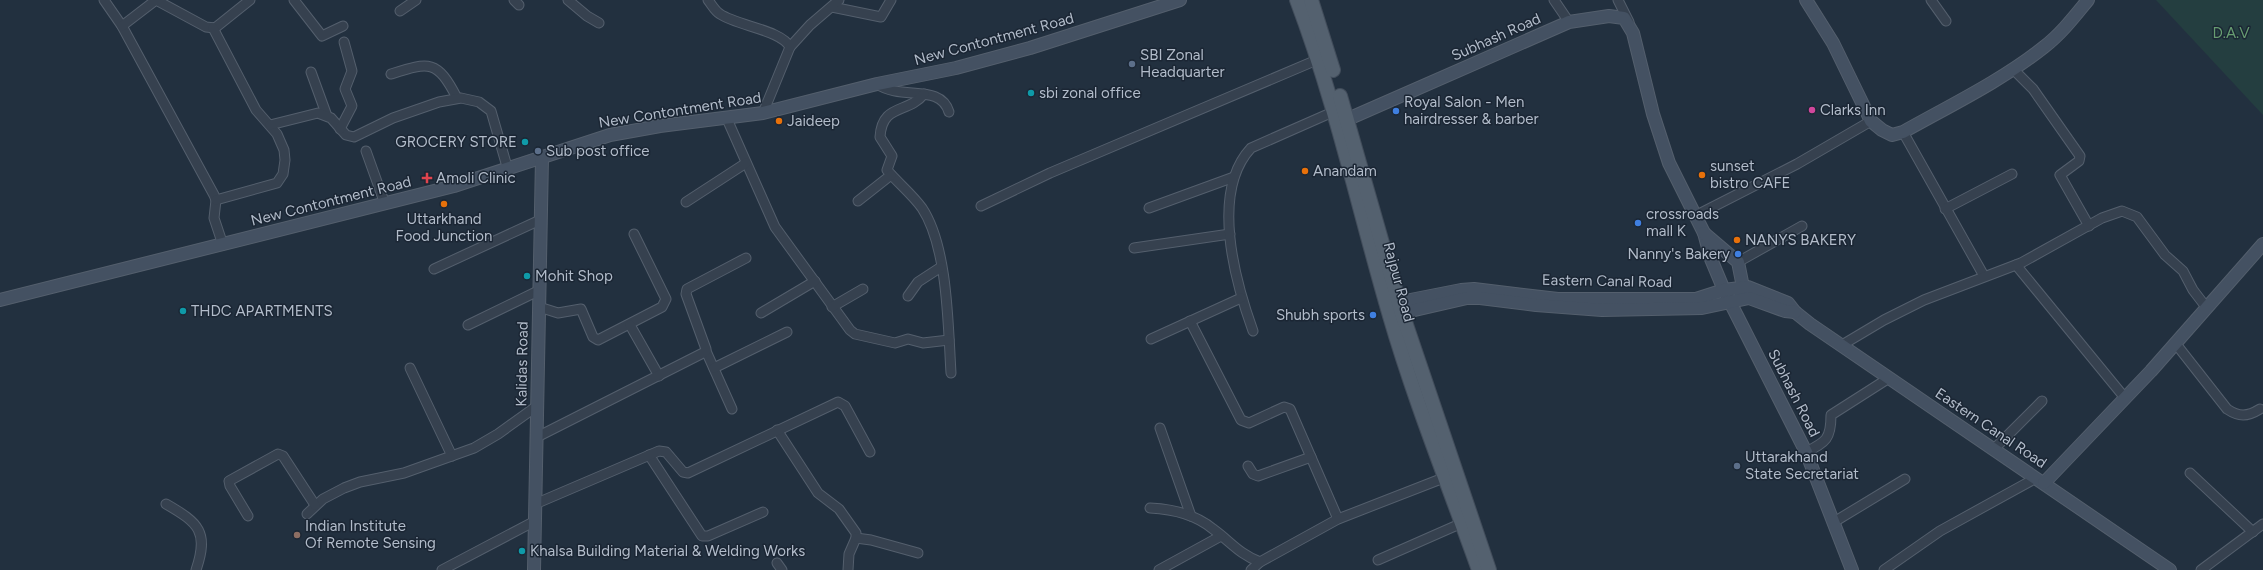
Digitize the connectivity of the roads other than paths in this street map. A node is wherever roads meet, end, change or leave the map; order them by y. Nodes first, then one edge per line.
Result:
1 (104, 0) edge
2 (250, 0) edge
3 (294, 0) edge
4 (416, 0) edge
5 (568, 0) edge
6 (708, 0) edge
7 (839, 0) edge
8 (890, 0) edge
9 (1180, 0) edge
10 (1297, 0) edge
11 (1311, 0) edge
12 (1554, 0) edge
13 (1618, 0) edge
14 (1806, 0) edge
15 (1931, 0) edge
16 (2088, 0) edge
17 (171, 2) edge
18 (832, 7) junction
19 (400, 11) dead end
20 (1946, 21) dead end
21 (1569, 22) junction
22 (599, 23) dead end
23 (122, 26) junction
24 (343, 26) dead end
25 (1630, 26) junction
26 (213, 28) junction
27 (344, 42) dead end
28 (790, 47) junction
29 (1319, 59) junction
30 (2013, 69) junction
31 (311, 72) dead end
32 (391, 74) dead end
33 (877, 84) junction
34 (924, 94) junction
35 (457, 98) junction
36 (1335, 111) junction
37 (949, 112) dead end
38 (763, 113) junction
39 (327, 116) junction
40 (727, 118) junction
41 (1348, 119) junction
42 (1871, 121) junction
43 (270, 125) junction
44 (340, 129) junction
45 (1903, 132) junction
46 (366, 151) dead end
47 (542, 158) junction
48 (746, 163) junction
49 (508, 170) junction
50 (889, 171) junction
51 (2012, 174) dead end
52 (1234, 177) junction
53 (216, 200) junction
54 (686, 202) dead end
55 (858, 202) dead end
56 (385, 204) junction
57 (980, 206) dead end
58 (1149, 208) dead end
59 (1945, 209) junction
60 (1695, 216) junction
61 (540, 220) junction
62 (1802, 226) dead end
63 (2090, 226) junction
64 (1704, 233) junction
65 (634, 234) dead end
66 (1230, 234) junction
67 (2263, 244) edge
68 (223, 245) junction
69 (1134, 248) dead end
70 (746, 258) dead end
71 (1738, 262) junction
72 (2016, 265) junction
73 (941, 267) junction
74 (434, 269) dead end
75 (1984, 276) junction
76 (815, 281) junction
77 (1743, 287) junction
78 (863, 289) dead end
79 (540, 290) junction
80 (1724, 290) junction
81 (908, 296) dead end
82 (1241, 298) junction
83 (0, 300) edge
84 (1735, 300) junction
85 (539, 307) junction
86 (832, 307) junction
87 (2206, 307) junction
88 (1394, 309) junction
89 (1796, 312) junction
90 (761, 313) dead end
91 (1190, 321) junction
92 (468, 325) dead end
93 (630, 325) junction
94 (1253, 331) dead end
95 (787, 332) dead end
96 (1151, 339) dead end
97 (949, 340) junction
98 (2176, 344) junction
99 (1842, 345) junction
100 (706, 351) junction
101 (410, 368) dead end
102 (714, 368) junction
103 (951, 373) dead end
104 (659, 376) junction
105 (1889, 378) junction
106 (2125, 398) junction
107 (2042, 401) dead end
108 (537, 406) junction
109 (732, 409) dead end
110 (2262, 410) edge
111 (1160, 428) dead end
112 (778, 430) junction
113 (537, 437) junction
114 (1993, 450) junction
115 (870, 452) dead end
116 (1806, 452) junction
117 (452, 456) junction
118 (649, 456) junction
119 (1311, 457) junction
120 (1248, 466) dead end
121 (2190, 473) dead end
122 (1446, 476) junction
123 (1905, 479) dead end
124 (2040, 481) junction
125 (166, 504) dead end
126 (535, 504) junction
127 (315, 505) junction
128 (1150, 508) dead end
129 (763, 512) dead end
130 (307, 514) dead end
131 (248, 516) dead end
132 (1191, 516) junction
133 (1338, 519) junction
134 (535, 521) junction
135 (1834, 522) junction
136 (1462, 523) junction
137 (2263, 524) edge
138 (2253, 532) junction
139 (1222, 536) junction
140 (856, 538) junction
141 (918, 553) dead end
142 (1378, 560) dead end
143 (1257, 567) edge
144 (196, 570) edge
145 (442, 570) edge
146 (534, 570) edge
147 (848, 570) edge
148 (1159, 570) edge
149 (1479, 570) edge
150 (1489, 570) edge
151 (1852, 570) edge
152 (1884, 570) edge
153 (2170, 570) edge
154 (2201, 570) edge

1 - 23 street
2 - 26 street
3 - 24 street
4 - 19 street
5 - 22 street
6 - 28 street
7 - 18 street
8 - 18 street
9 - 33 street, New Contontment Road
10 - 29 main road, Rajpur Road
11 - 41 main road, Rajpur Road
12 - 21 street
13 - 25 street
14 - 42 street
15 - 20 street
16 - 30 street
17 - 23 street
17 - 26 street
18 - 28 street
21 - 25 street, Subhash Road
21 - 41 street, Subhash Road
23 - 53 street
25 - 60 street, Subhash Road
26 - 43 street
27 - 44 street
28 - 38 street
29 - 36 main road, Rajpur Road
29 - 57 street
30 - 45 street
30 - 63 street
31 - 39 street
32 - 35 street
33 - 34 street
33 - 38 street, New Contontment Road
34 - 37 street
34 - 50 street
35 - 44 street
35 - 49 street
36 - 52 street
36 - 88 main road, Rajpur Road
38 - 40 street, New Contontment Road
39 - 43 street
39 - 44 street
40 - 47 street, New Contontment Road
40 - 48 street
41 - 88 main road, Rajpur Road
42 - 45 street
42 - 60 street
43 - 53 street
45 - 59 street
46 - 56 street
47 - 49 street, New Contontment Road
47 - 61 street, Kalidas Road
48 - 54 street
48 - 76 street
49 - 56 street, New Contontment Road
50 - 55 street
50 - 73 street
51 - 59 street
52 - 58 street
52 - 66 street
53 - 68 street
56 - 68 street, New Contontment Road
59 - 75 street
60 - 64 street, Subhash Road
61 - 74 street
61 - 79 street, Kalidas Road
62 - 71 street
63 - 72 street
63 - 87 street
64 - 71 street, Subhash Road
64 - 80 street, Subhash Road
65 - 93 street
66 - 69 street
66 - 82 street
67 - 87 street
68 - 83 street, New Contontment Road
70 - 100 street
71 - 77 street
72 - 75 street
72 - 106 street
73 - 81 street
73 - 97 street
75 - 99 street
76 - 86 street
76 - 90 street
77 - 80 street, Eastern Canal Road
77 - 84 street
77 - 89 street, Eastern Canal Road
78 - 86 street
79 - 85 street, Kalidas Road
79 - 92 street
80 - 84 street, Subhash Road
80 - 88 street, Eastern Canal Road
82 - 91 street
82 - 94 street
84 - 88 street, Eastern Canal Road
84 - 89 street, Eastern Canal Road
84 - 116 street, Subhash Road
85 - 93 street
85 - 108 street, Kalidas Road
86 - 97 street
87 - 98 street
88 - 122 main road, Rajpur Road
88 - 150 main road, Rajpur Road
89 - 99 street, Eastern Canal Road
91 - 96 street
91 - 119 street
93 - 104 street
95 - 102 street
97 - 103 street
98 - 106 street
98 - 110 street
99 - 105 street, Eastern Canal Road
100 - 102 street
100 - 104 street
101 - 117 street
102 - 109 street
104 - 113 street
105 - 114 street, Eastern Canal Road
105 - 116 street
106 - 124 street
107 - 114 street
108 - 113 street, Kalidas Road
108 - 117 street
111 - 132 street
112 - 115 street
112 - 118 street
112 - 140 street
113 - 126 street, Kalidas Road
114 - 124 street, Eastern Canal Road
116 - 135 street, Subhash Road
117 - 127 street
118 - 126 street
118 - 129 street
119 - 120 street
119 - 133 street
121 - 138 street
122 - 133 street
122 - 136 main road, Rajpur Road
123 - 135 street
124 - 152 street
124 - 153 street, Eastern Canal Road
125 - 144 street
126 - 134 street, Kalidas Road
127 - 130 street
127 - 131 street
128 - 132 street
132 - 139 street
133 - 143 street
134 - 145 street
134 - 146 street, Kalidas Road
135 - 151 street, Subhash Road
136 - 142 street
136 - 149 main road, Rajpur Road
137 - 138 street
138 - 154 street
139 - 143 street
139 - 148 street
140 - 141 street
140 - 147 street

